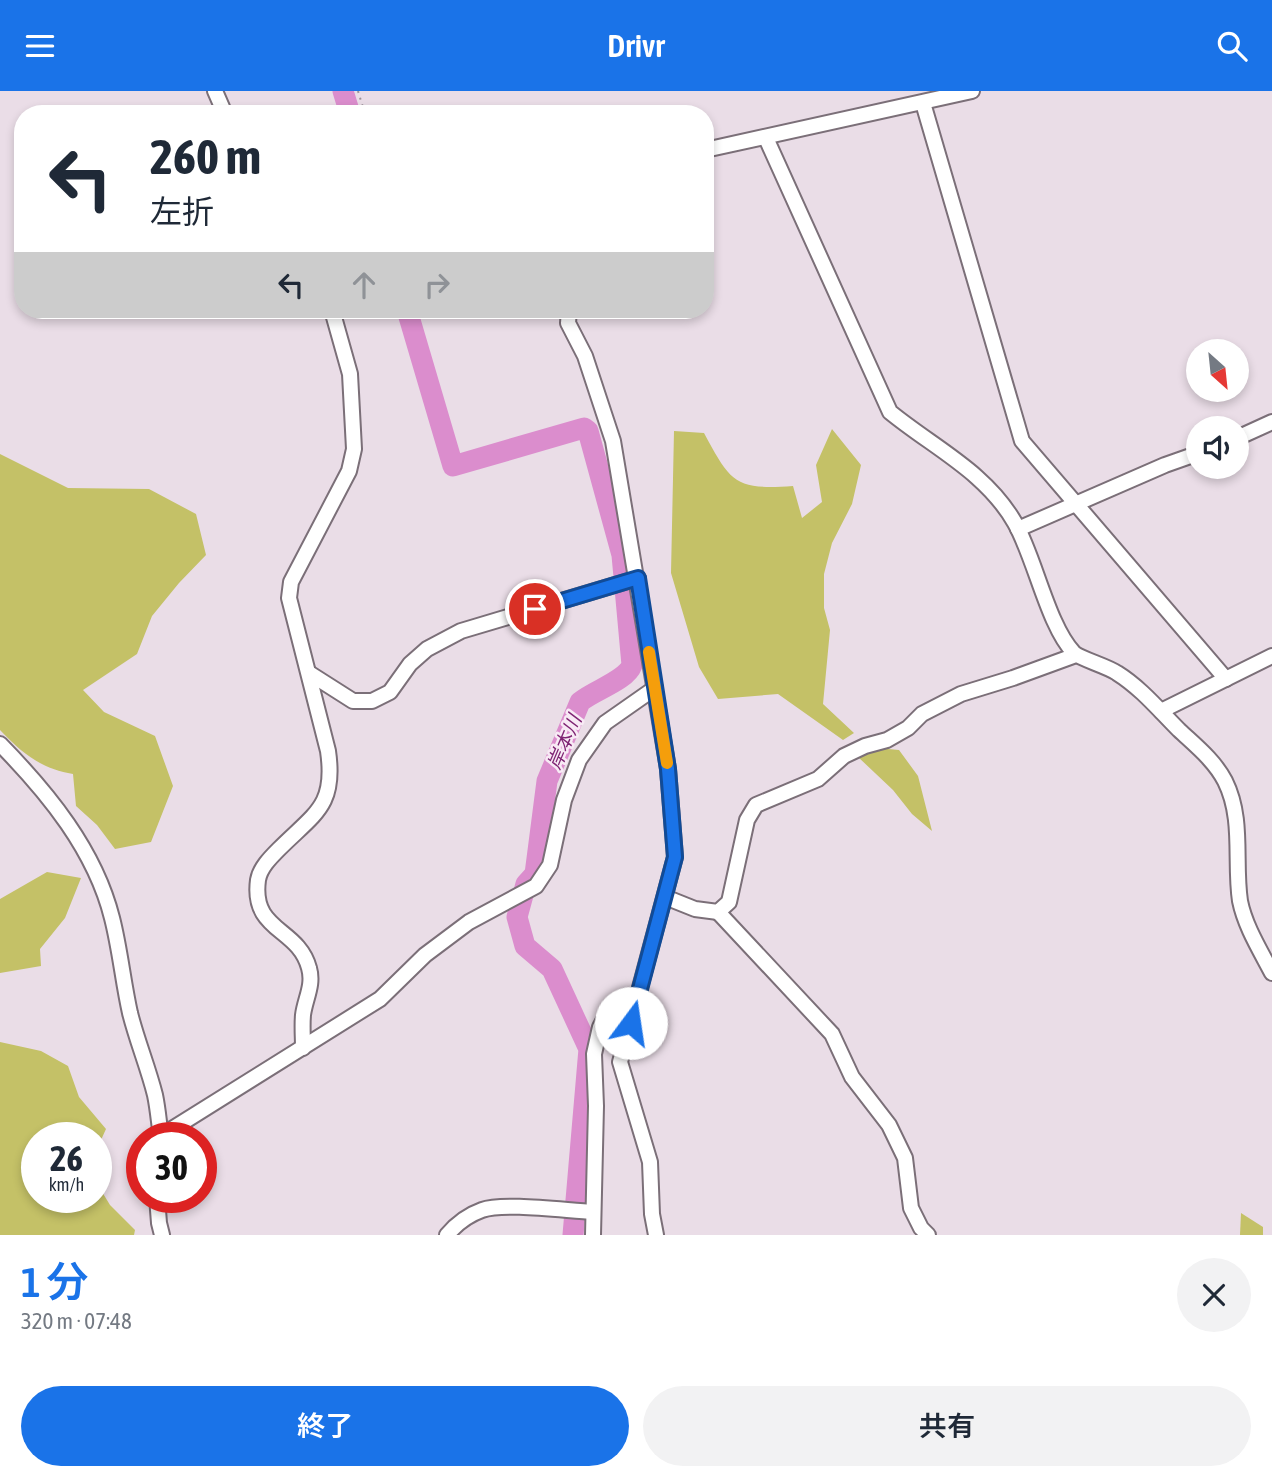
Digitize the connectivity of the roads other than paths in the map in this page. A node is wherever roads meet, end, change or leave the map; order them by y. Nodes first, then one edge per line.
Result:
1 (972, 91) edge
2 (932, 98) edge
3 (766, 138) junction
4 (714, 148) edge
5 (335, 319) edge
6 (568, 319) edge
7 (1272, 422) edge
8 (1249, 433) edge
9 (1186, 458) edge
10 (1075, 504) junction
11 (1018, 529) junction
12 (638, 578) junction
13 (1076, 655) junction
14 (1272, 656) edge
15 (309, 673) junction
16 (1226, 679) junction
17 (655, 688) junction
18 (1161, 711) junction
19 (0, 744) edge
20 (665, 897) junction
21 (718, 912) junction
22 (1272, 973) edge
23 (636, 1004) junction
24 (303, 1048) junction
25 (159, 1122) edge
26 (185, 1122) edge
27 (593, 1212) junction
28 (158, 1213) edge
29 (162, 1235) edge
30 (447, 1235) edge
31 (593, 1235) edge
32 (656, 1235) edge
33 (928, 1235) edge

1 - 2 street
2 - 3 street
2 - 10 street
3 - 4 street
3 - 11 street
5 - 15 street
6 - 12 street
7 - 8 street
9 - 10 street
10 - 11 street
10 - 16 street
11 - 13 street
12 - 15 street
12 - 17 street
13 - 18 street
13 - 21 street
14 - 16 street
15 - 24 street
16 - 18 street
17 - 20 street
17 - 24 street
18 - 22 street
19 - 25 street
20 - 21 street
20 - 23 street
21 - 33 street
23 - 27 street
23 - 32 street
24 - 26 street
27 - 30 street
27 - 31 street
28 - 29 street

